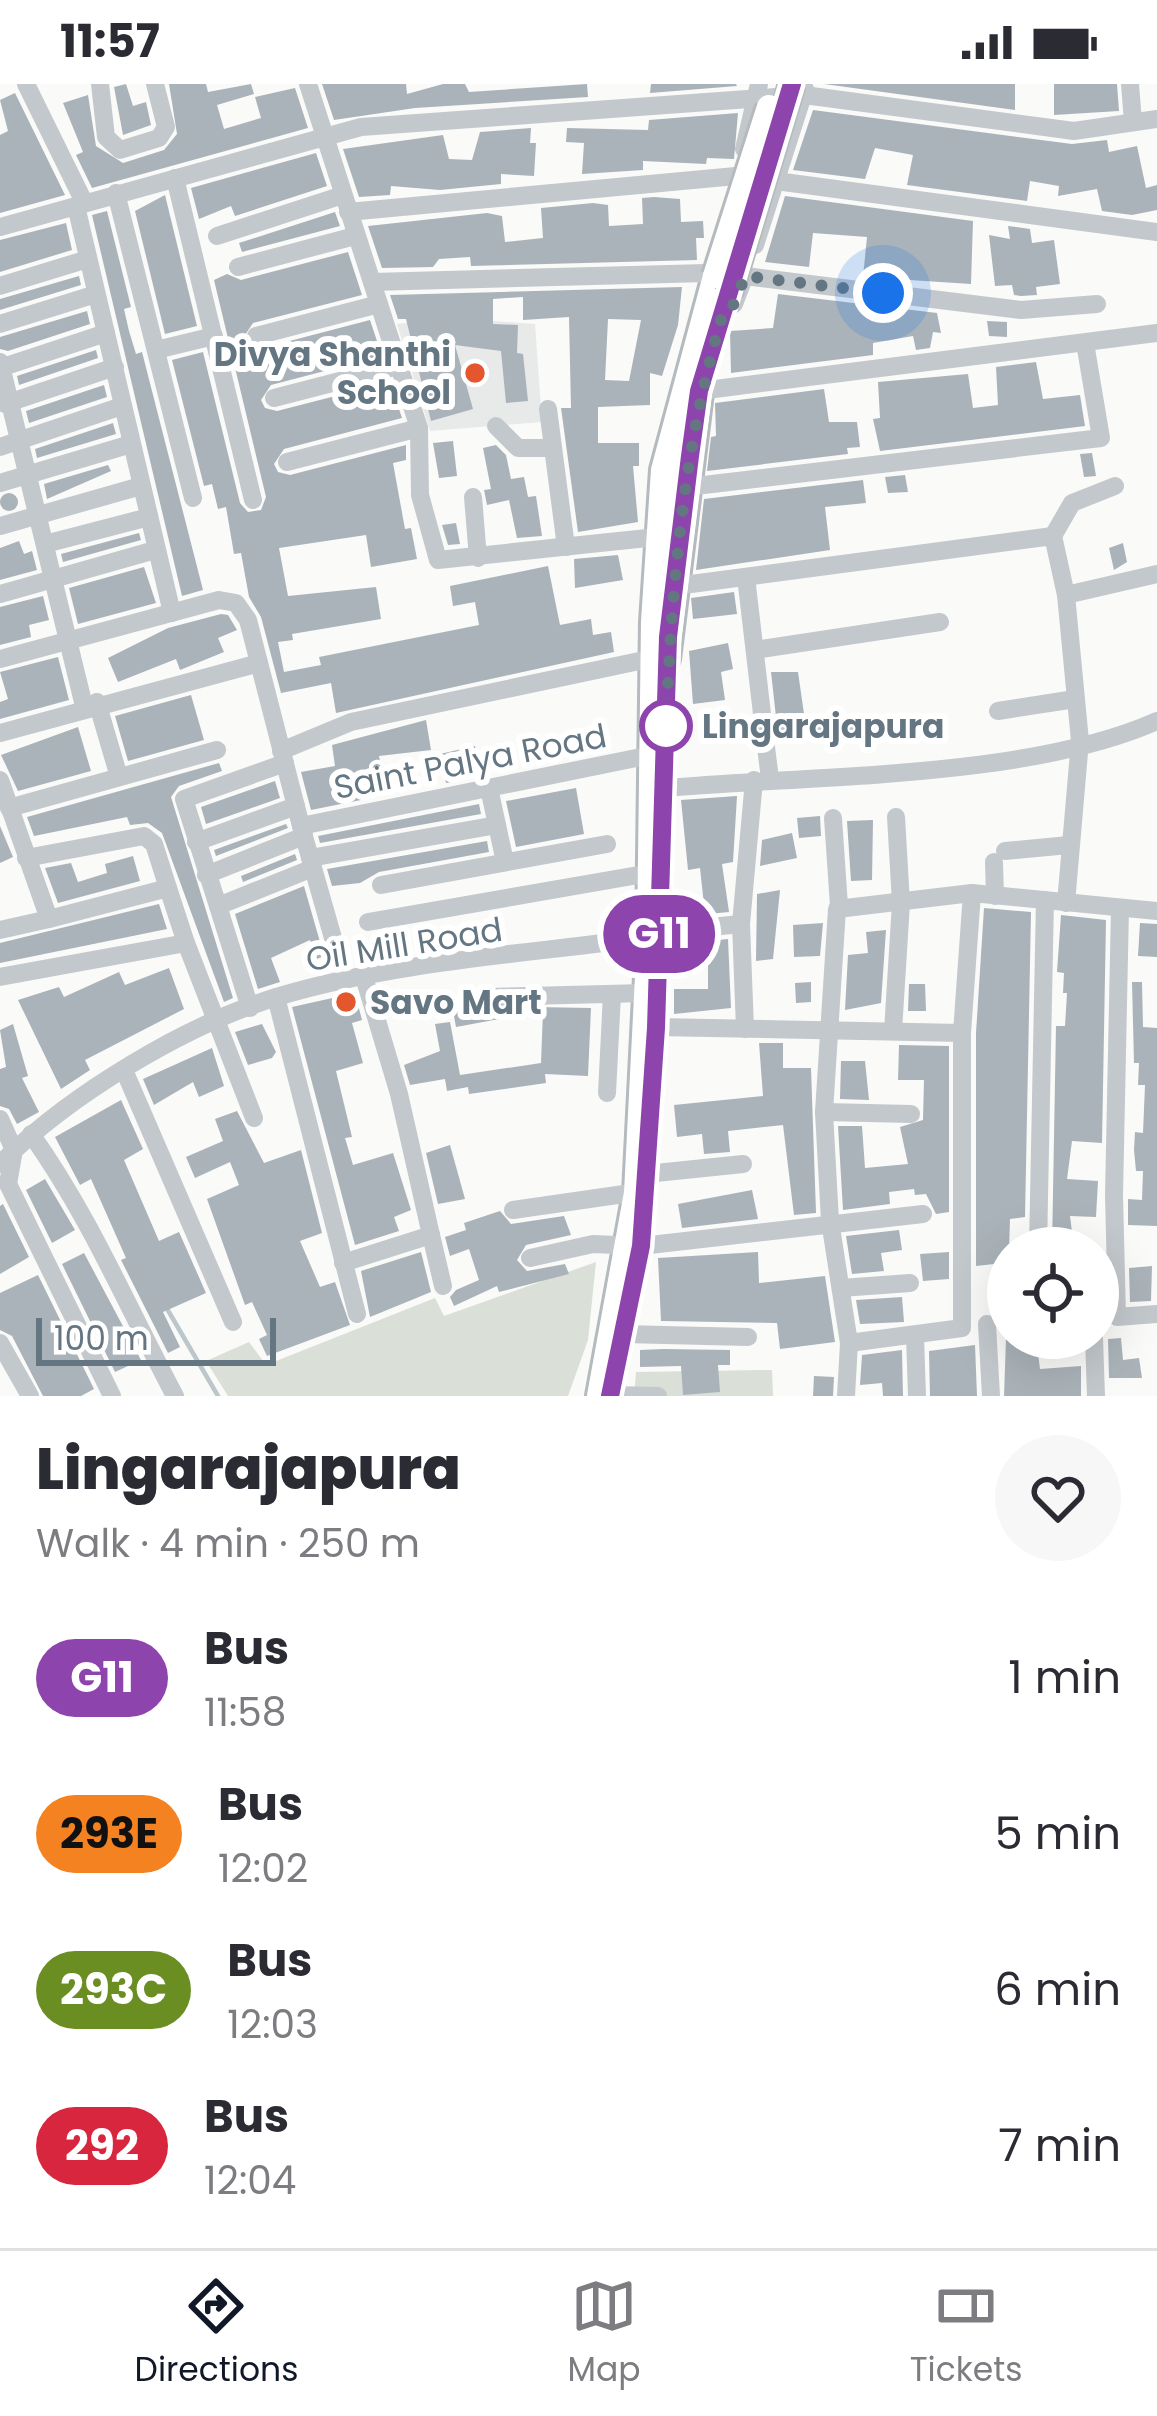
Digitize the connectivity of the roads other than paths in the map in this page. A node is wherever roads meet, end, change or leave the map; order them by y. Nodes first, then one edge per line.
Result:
1 (26, 84) edge
2 (100, 84) edge
3 (155, 84) edge
4 (308, 84) edge
5 (1130, 84) edge
6 (801, 88) edge
7 (764, 89) edge
8 (1157, 119) edge
9 (1133, 122) junction
10 (326, 137) junction
11 (138, 146) junction
12 (736, 176) junction
13 (176, 178) junction
14 (776, 181) junction
15 (147, 185) junction
16 (116, 194) junction
17 (346, 203) junction
18 (80, 204) junction
19 (0, 227) edge
20 (1157, 232) edge
21 (218, 236) dead end
22 (356, 236) junction
23 (88, 259) junction
24 (238, 267) dead end
25 (372, 282) junction
26 (0, 286) edge
27 (724, 286) junction
28 (96, 294) junction
29 (379, 304) junction
30 (1097, 304) dead end
31 (0, 324) edge
32 (106, 333) junction
33 (1157, 333) edge
34 (214, 336) junction
35 (256, 336) dead end
36 (1085, 343) junction
37 (156, 350) junction
38 (0, 366) edge
39 (398, 366) junction
40 (115, 367) junction
41 (699, 391) junction
42 (274, 398) dead end
43 (6, 404) edge
44 (122, 406) junction
45 (548, 409) dead end
46 (496, 426) dead end
47 (419, 428) junction
48 (20, 440) junction
49 (131, 444) junction
50 (0, 447) edge
51 (549, 448) junction
52 (287, 461) dead end
53 (28, 475) junction
54 (0, 483) edge
55 (141, 485) junction
56 (1114, 486) dead end
57 (687, 487) junction
58 (472, 497) dead end
59 (193, 498) dead end
60 (253, 500) dead end
61 (38, 515) junction
62 (149, 517) junction
63 (0, 526) edge
64 (1053, 536) junction
65 (658, 537) junction
66 (45, 544) junction
67 (566, 547) junction
68 (155, 550) junction
69 (478, 559) junction
70 (1157, 574) edge
71 (746, 577) junction
72 (54, 579) junction
73 (676, 586) junction
74 (0, 594) edge
75 (1066, 595) junction
76 (172, 613) junction
77 (940, 622) dead end
78 (69, 641) junction
79 (663, 650) junction
80 (754, 650) junction
81 (0, 659) edge
82 (259, 663) junction
83 (1076, 699) junction
84 (91, 704) junction
85 (998, 712) dead end
86 (1157, 721) edge
87 (845, 727) dead end
88 (764, 731) junction
89 (0, 733) edge
90 (1079, 748) junction
91 (217, 750) dead end
92 (651, 755) junction
93 (283, 757) junction
94 (118, 777) junction
95 (0, 780) edge
96 (762, 780) junction
97 (489, 788) junction
98 (666, 788) junction
99 (9, 808) junction
100 (896, 817) dead end
101 (833, 818) dead end
102 (300, 823) junction
103 (497, 825) junction
104 (196, 842) junction
105 (608, 844) dead end
106 (1070, 845) junction
107 (26, 858) junction
108 (505, 862) junction
109 (312, 863) junction
110 (650, 873) junction
111 (206, 875) junction
112 (381, 885) dead end
113 (168, 888) junction
114 (972, 893) junction
115 (995, 896) junction
116 (1045, 901) junction
117 (901, 903) junction
118 (1066, 903) junction
119 (218, 906) junction
120 (839, 906) junction
121 (1120, 908) junction
122 (1157, 911) edge
123 (49, 920) junction
124 (368, 922) dead end
125 (741, 924) junction
126 (0, 930) edge
127 (654, 934) junction
128 (185, 943) junction
129 (0, 977) edge
130 (355, 978) junction
131 (645, 993) junction
132 (612, 994) junction
133 (276, 997) junction
134 (486, 997) dead end
135 (250, 1008) junction
136 (215, 1023) junction
137 (656, 1028) junction
138 (745, 1029) junction
139 (829, 1030) junction
140 (893, 1031) junction
141 (962, 1033) junction
142 (124, 1070) junction
143 (607, 1093) dead end
144 (824, 1112) junction
145 (910, 1114) dead end
146 (254, 1118) dead end
147 (0, 1119) edge
148 (31, 1134) junction
149 (5, 1153) edge
150 (743, 1164) dead end
151 (642, 1186) junction
152 (513, 1210) dead end
153 (923, 1214) dead end
154 (830, 1221) junction
155 (1038, 1227) edge
156 (1112, 1227) edge
157 (431, 1235) junction
158 (635, 1245) junction
159 (530, 1258) dead end
160 (344, 1263) junction
161 (910, 1283) dead end
162 (443, 1286) dead end
163 (841, 1288) junction
164 (357, 1313) dead end
165 (1157, 1314) edge
166 (1119, 1318) edge
167 (233, 1322) dead end
168 (987, 1324) edge
169 (962, 1328) junction
170 (623, 1334) junction
171 (914, 1336) junction
172 (748, 1337) dead end
173 (0, 1343) edge
174 (849, 1343) junction
175 (989, 1359) edge
176 (1095, 1359) edge
177 (610, 1395) edge
178 (30, 1396) edge
179 (112, 1396) edge
180 (175, 1396) edge
181 (599, 1396) edge
182 (658, 1396) edge
183 (846, 1396) edge
184 (916, 1396) edge
185 (991, 1396) edge
186 (1096, 1396) edge

1 - 18 street
2 - 11 street
3 - 11 street
4 - 10 street
5 - 9 street
6 - 7 street
6 - 9 street
6 - 14 street
6 - 27 main road, bridge
7 - 10 street
7 - 12 street
7 - 27 main road, bridge
8 - 9 street
10 - 13 street
10 - 17 street
11 - 15 street
12 - 17 street
12 - 27 street
13 - 15 street
13 - 34 street
14 - 20 street
14 - 27 street
15 - 16 street
16 - 18 street
16 - 37 street
17 - 21 street
17 - 22 street
18 - 19 street
18 - 23 street
22 - 24 street
22 - 25 street
23 - 26 street
23 - 28 street
25 - 27 street
25 - 29 street
27 - 30 street
27 - 41 main road
27 - 65 main road
28 - 31 street
28 - 32 street
29 - 35 street
29 - 39 street
32 - 38 street
32 - 40 street
33 - 36 street
34 - 37 street
34 - 60 street
36 - 41 street
36 - 57 street
37 - 59 street
38 - 43 street
39 - 42 street
39 - 47 street
40 - 43 street
40 - 44 street
41 - 57 main road
43 - 48 street
44 - 48 street
44 - 49 street
45 - 51 street
46 - 51 street
47 - 52 street
47 - 69 street
48 - 50 street
48 - 53 street
49 - 53 street
49 - 55 street
51 - 67 street
53 - 54 street
53 - 61 street
55 - 61 street
55 - 62 street
56 - 64 street
57 - 73 main road
58 - 69 street
61 - 63 street
61 - 66 street
62 - 66 street
62 - 68 street
64 - 71 street
64 - 75 street
65 - 67 street
65 - 79 main road
66 - 72 street
67 - 69 street
68 - 72 street
68 - 76 street
70 - 75 street
71 - 73 street
71 - 80 street
72 - 74 street
72 - 78 street
73 - 79 main road
75 - 83 street
76 - 78 street
76 - 82 street, Saint Palya Road
77 - 80 street
78 - 81 street
78 - 84 street
79 - 92 main road
79 - 93 street
79 - 98 main road
80 - 88 street
82 - 84 street
82 - 93 street, Saint Palya Road
83 - 85 street
83 - 90 street
84 - 89 street
84 - 94 street
86 - 90 street
87 - 88 street
88 - 96 street
90 - 96 street
90 - 106 street
91 - 94 street
92 - 97 street, Saint Palya Road
92 - 110 main road
93 - 102 street, Saint Palya Road
93 - 104 street
94 - 99 street
95 - 99 street
96 - 98 street
96 - 125 street
97 - 102 street, Saint Palya Road
97 - 103 street
98 - 127 main road
99 - 107 street
100 - 117 street
101 - 120 street
102 - 104 street
102 - 109 street, Saint Palya Road
102 - 111 street
103 - 108 street
103 - 109 street
104 - 111 street
105 - 108 street
106 - 115 street
106 - 118 street
107 - 113 street
107 - 123 street
108 - 112 street
109 - 119 street
109 - 130 street, Saint Palya Road
110 - 124 street
110 - 127 main road
111 - 119 street
113 - 123 street
113 - 128 street
114 - 115 street
114 - 117 street
114 - 141 street
115 - 116 street
116 - 118 street
116 - 155 street
117 - 120 street
117 - 140 street
118 - 121 street
119 - 135 street
120 - 139 street
121 - 122 street
121 - 156 street
123 - 126 street
125 - 127 street, Oil Mill Road
125 - 138 street
127 - 130 street, Oil Mill Road
127 - 131 main road
127 - 137 main road
128 - 129 street
128 - 136 street
130 - 133 street, Oil Mill Road
130 - 157 street, Saint Palya Road
131 - 132 street
131 - 151 main road
132 - 134 street
132 - 143 street
133 - 135 street, Oil Mill Road
133 - 160 street
135 - 136 street, Oil Mill Road
136 - 142 street, Oil Mill Road
136 - 146 street
137 - 138 street
137 - 151 main road
138 - 139 street
139 - 140 street
139 - 144 street
140 - 141 street
141 - 169 street
142 - 148 street, Oil Mill Road
142 - 167 street
144 - 145 street
144 - 154 street
147 - 149 street
148 - 149 street, Oil Mill Road
148 - 180 street
149 - 179 street
150 - 151 street
151 - 152 street
151 - 158 main road
153 - 154 street
154 - 158 street
154 - 163 street
157 - 160 street
157 - 162 street, Saint Palya Road
158 - 159 street
158 - 170 main road
158 - 181 main road
160 - 164 street
161 - 163 street
163 - 174 street
165 - 166 street
168 - 169 street
169 - 171 street
170 - 172 street
170 - 177 main road
171 - 174 street
171 - 184 street
173 - 178 street
174 - 183 street
175 - 185 street
176 - 186 street
177 - 182 street

